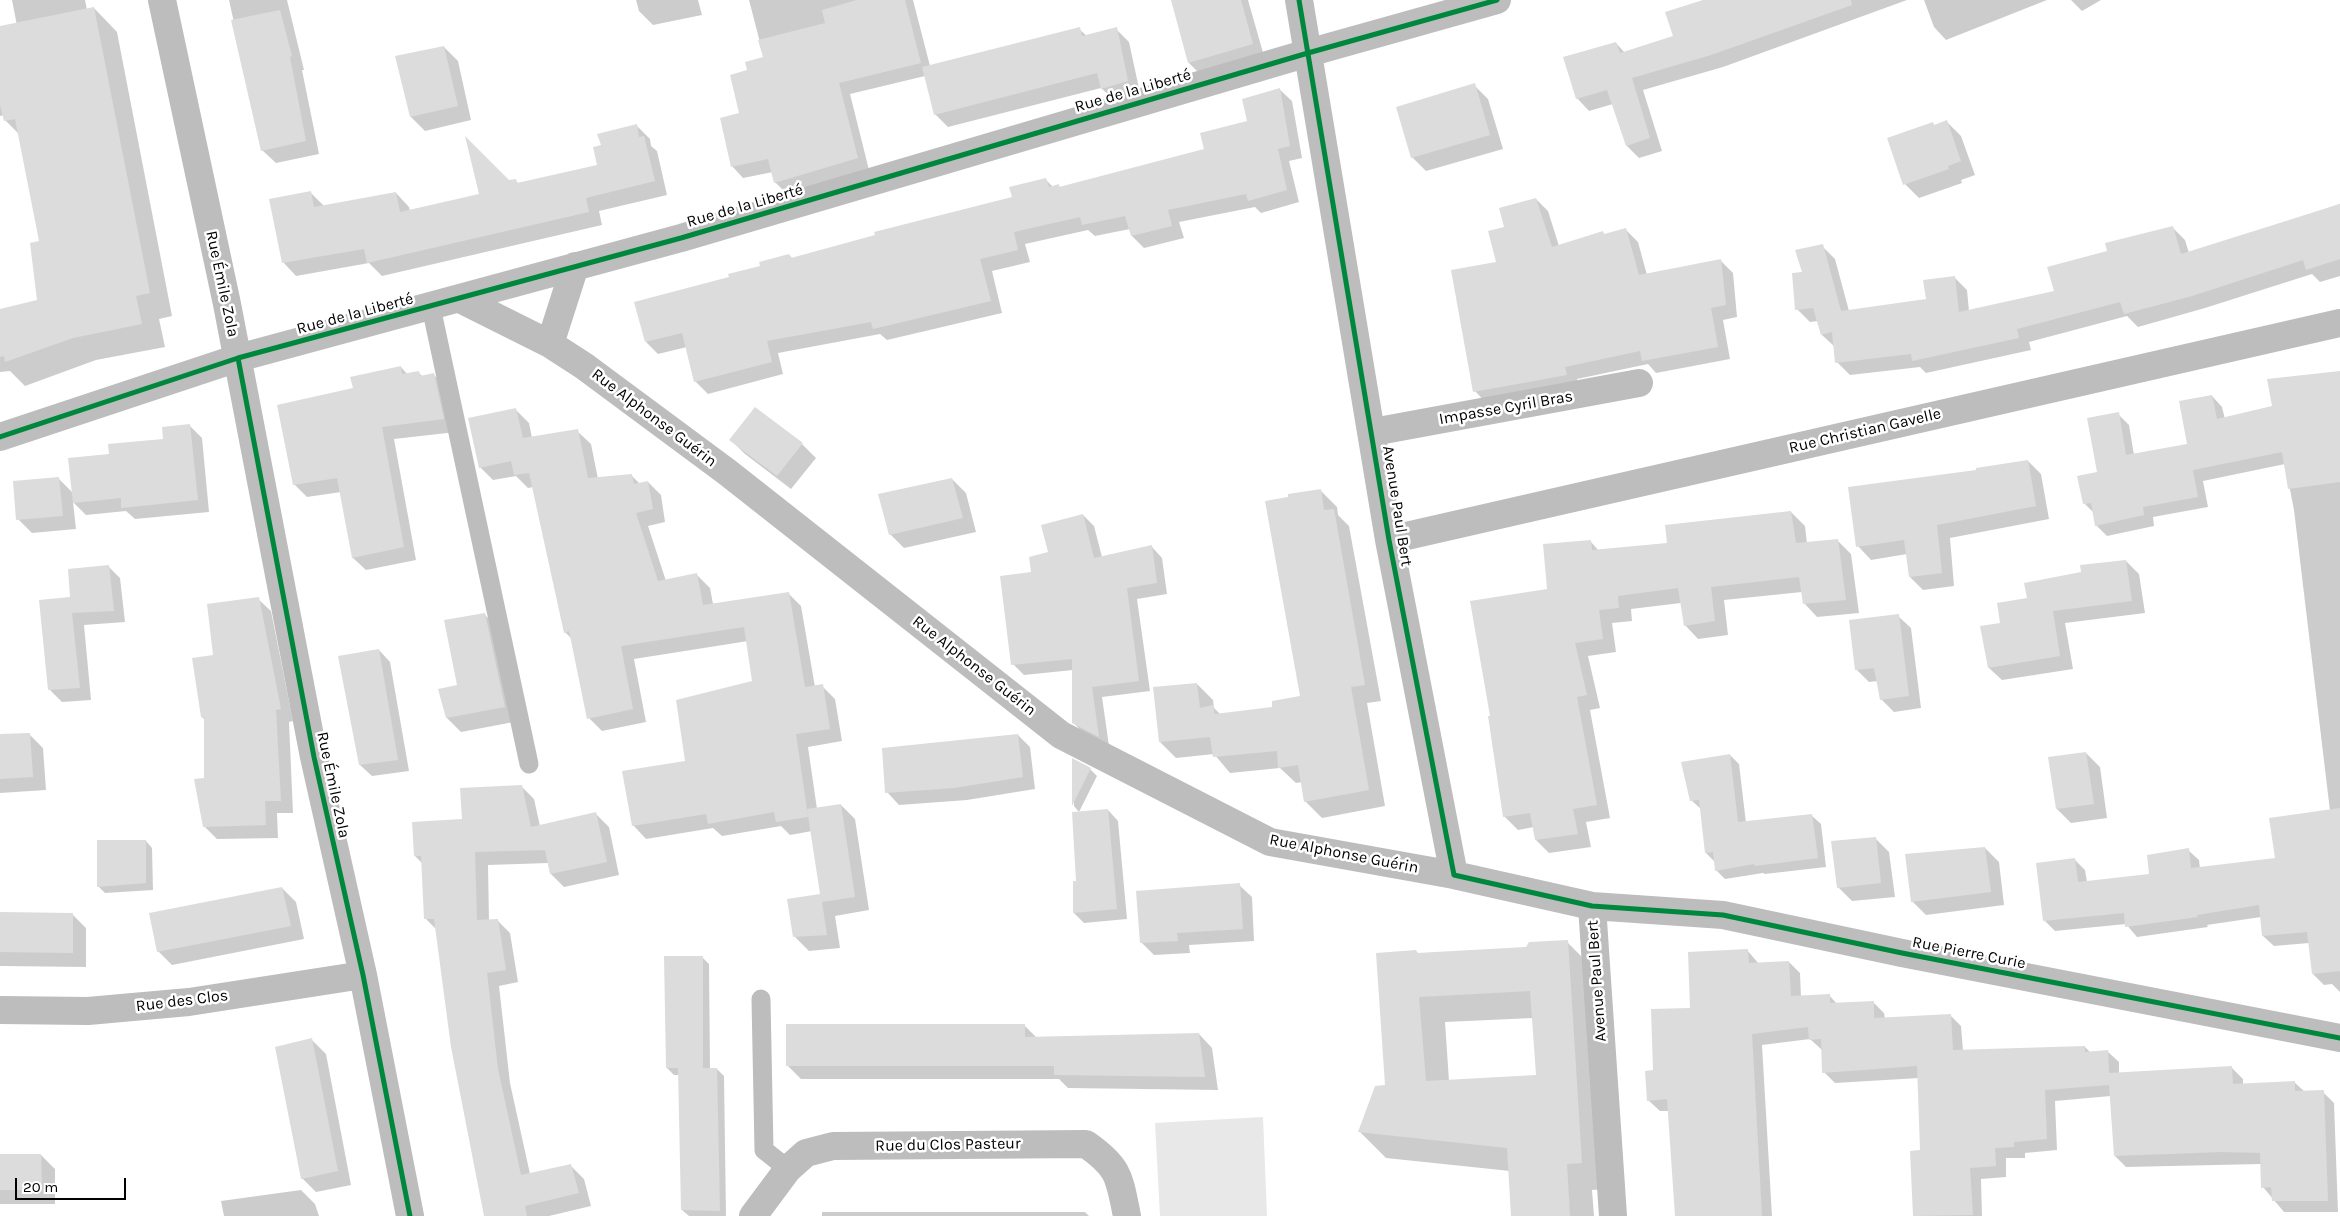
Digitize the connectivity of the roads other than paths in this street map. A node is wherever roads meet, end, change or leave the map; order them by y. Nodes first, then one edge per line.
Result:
1 (162, 0) edge
2 (1299, 0) edge
3 (1497, 0) edge
4 (1308, 53) junction
5 (575, 266) junction
6 (460, 299) junction
7 (431, 307) junction
8 (2340, 323) edge
9 (550, 344) junction
10 (238, 358) junction
11 (1639, 383) dead end
12 (1372, 432) junction
13 (0, 437) edge
14 (1389, 540) junction
15 (529, 764) dead end
16 (1454, 875) junction
17 (1592, 906) junction
18 (363, 975) junction
19 (761, 999) dead end
20 (0, 1010) edge
21 (2340, 1038) edge
22 (788, 1169) junction
23 (410, 1216) edge
24 (753, 1216) edge
25 (1127, 1216) edge
26 (1613, 1216) edge

1 - 10 street, Rue Émile Zola
2 - 4 street, Avenue Paul Bert
3 - 4 street, Rue de la Liberté
4 - 5 street, Rue de la Liberté
4 - 12 street, Avenue Paul Bert
5 - 6 street, Rue de la Liberté
5 - 9 street
6 - 7 street, Rue de la Liberté
6 - 9 street, Rue Alphonse Guérin
7 - 10 street, Rue de la Liberté
7 - 15 lane
8 - 14 street, Rue Christian Gavelle
9 - 16 street, Rue Alphonse Guérin
10 - 13 street, Rue de la Liberté
10 - 18 street, Rue Émile Zola
11 - 12 street, Impasse Cyril Bras
12 - 14 street, Avenue Paul Bert
14 - 16 street, Avenue Paul Bert
16 - 17 street, Avenue Paul Bert
17 - 21 street, Rue Pierre Curie
17 - 26 street, Avenue Paul Bert
18 - 20 street, Rue des Clos
18 - 23 street, Rue Émile Zola
19 - 22 lane
22 - 24 street, Rue du Clos Pasteur
22 - 25 street, Rue du Clos Pasteur

